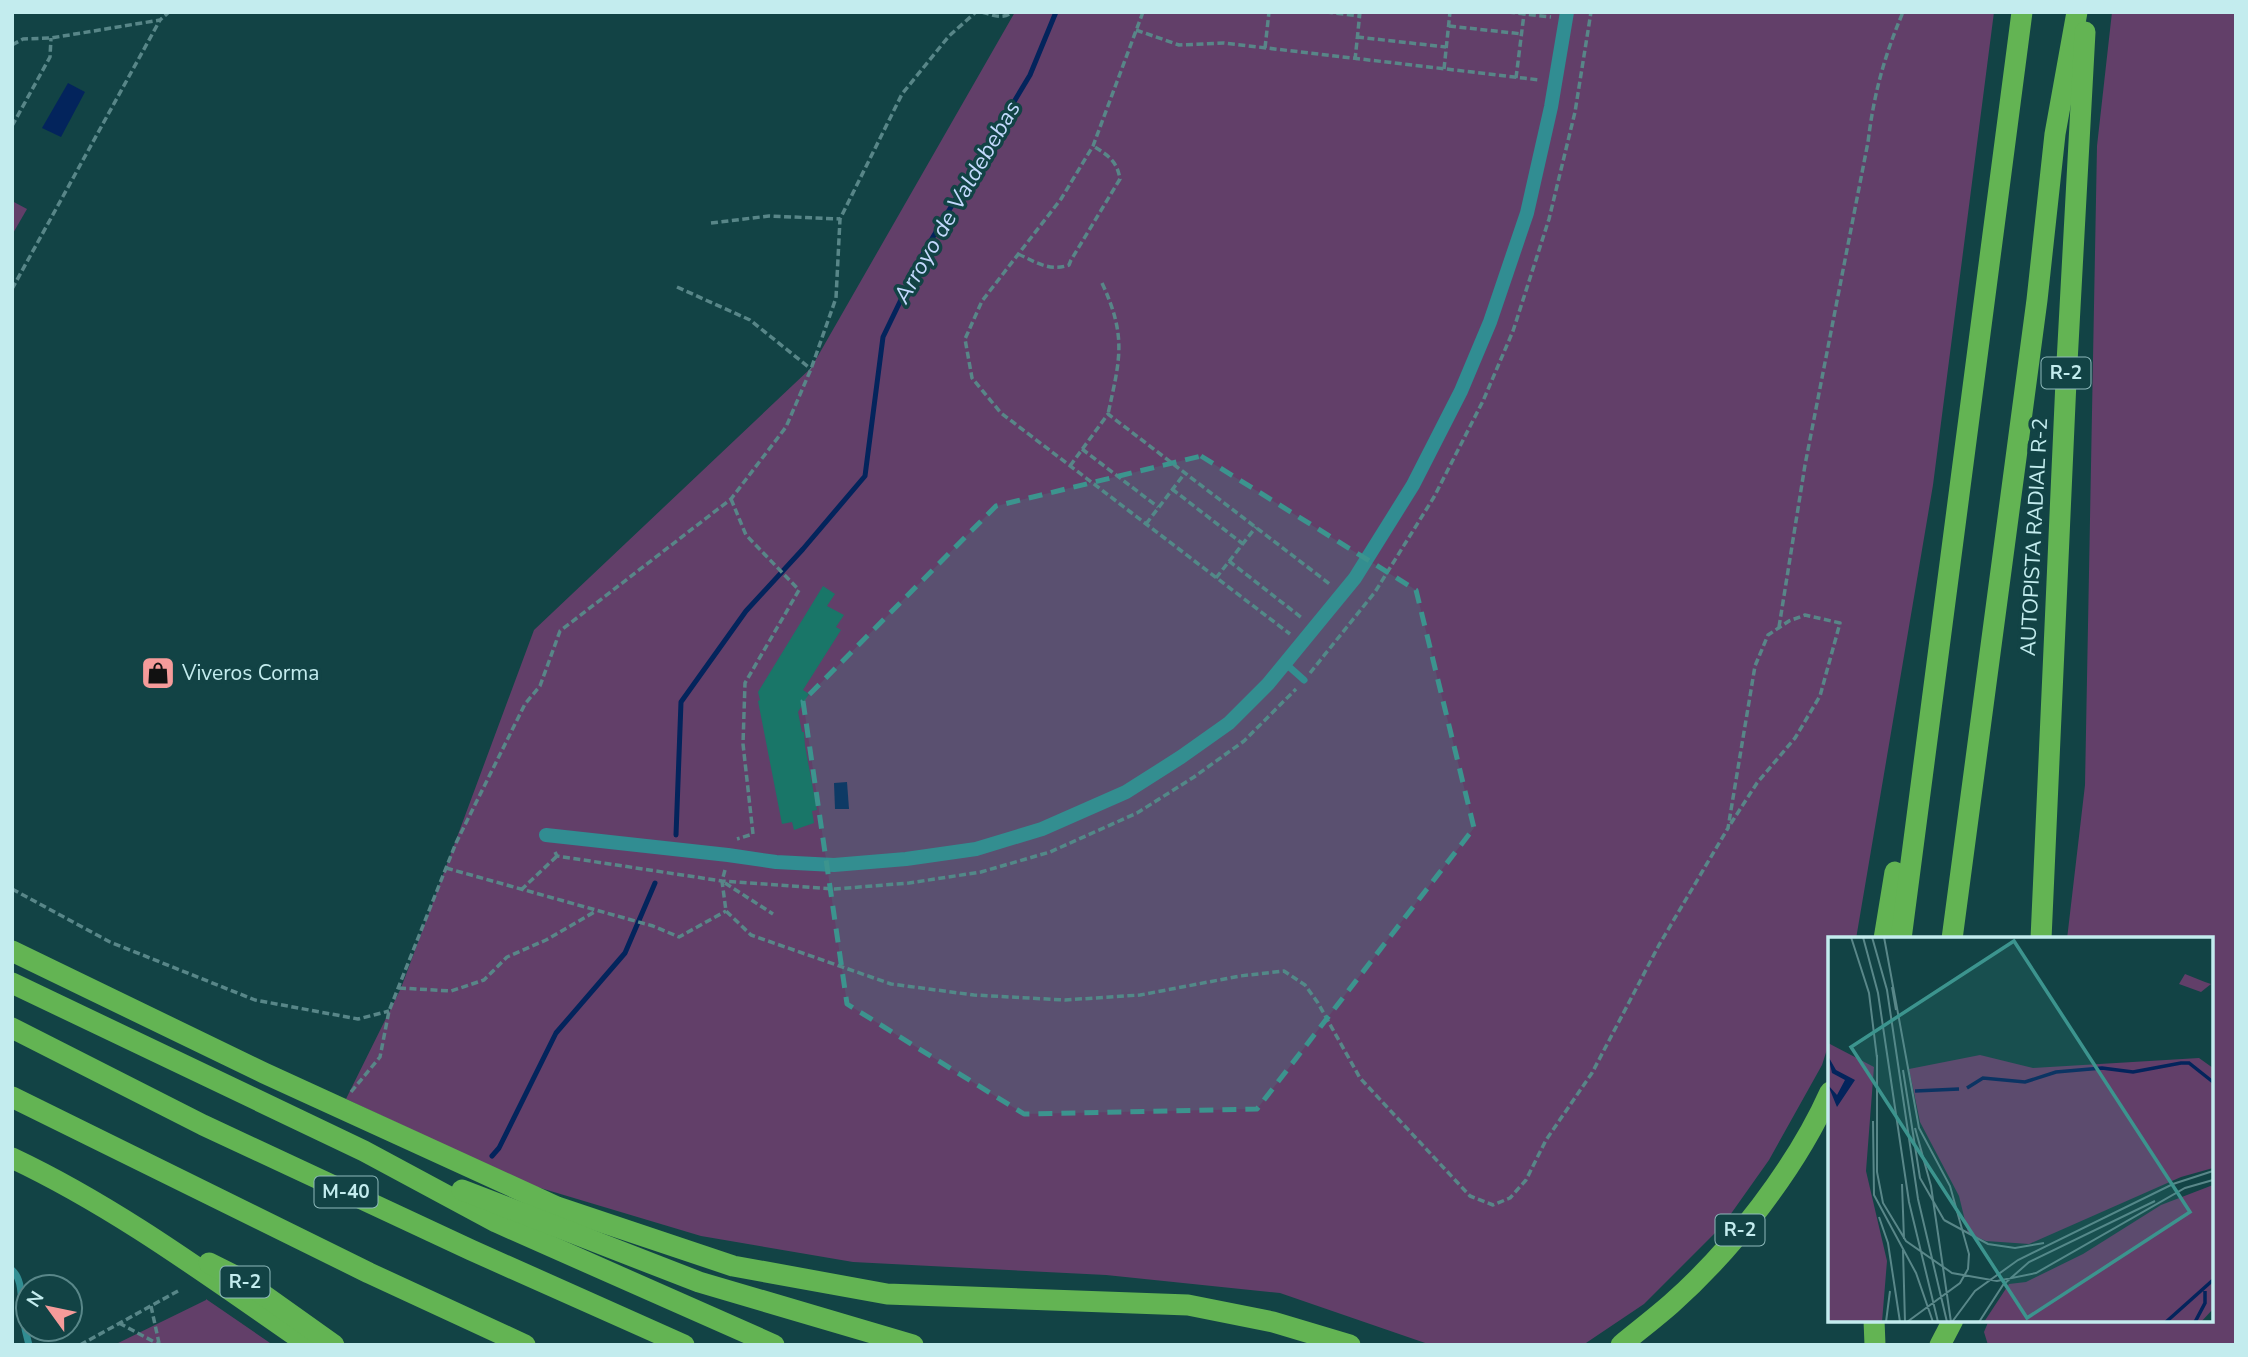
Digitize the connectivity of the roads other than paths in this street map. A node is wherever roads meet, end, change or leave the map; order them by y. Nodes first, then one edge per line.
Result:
1 (2022, 12) edge
2 (2077, 12) edge
3 (2086, 12) edge
4 (1566, 16) edge
5 (1945, 593) junction
6 (1286, 663) junction
7 (1304, 680) dead end
8 (546, 835) dead end
9 (1884, 937) edge
10 (1901, 937) edge
11 (1952, 937) edge
12 (2041, 937) edge
13 (12, 951) edge
14 (12, 983) edge
15 (12, 1028) edge
16 (1828, 1096) edge
17 (12, 1097) edge
18 (364, 1151) junction
19 (12, 1158) edge
20 (147, 1234) junction
21 (12, 1270) edge
22 (1874, 1322) edge
23 (1952, 1322) edge
24 (1953, 1322) edge
25 (29, 1345) edge
26 (309, 1345) edge
27 (334, 1345) edge
28 (525, 1345) edge
29 (684, 1345) edge
30 (774, 1345) edge
31 (913, 1345) edge
32 (1350, 1345) edge
33 (1621, 1345) edge
34 (1875, 1345) edge
35 (1940, 1345) edge
36 (1959, 1345) edge

1 - 5 highway
2 - 11 highway
3 - 12 highway, AUTOPISTA RADIAL R-2 / R-2
4 - 6 street
5 - 9 highway
5 - 10 highway
6 - 7 lane
6 - 8 street
13 - 32 highway
14 - 18 highway
15 - 29 highway, M-40
16 - 33 highway, R-2
17 - 28 highway
18 - 30 highway
18 - 31 highway
19 - 20 highway
20 - 26 highway
20 - 27 highway, R-2
21 - 25 lane
22 - 34 highway
23 - 35 highway
24 - 36 highway

